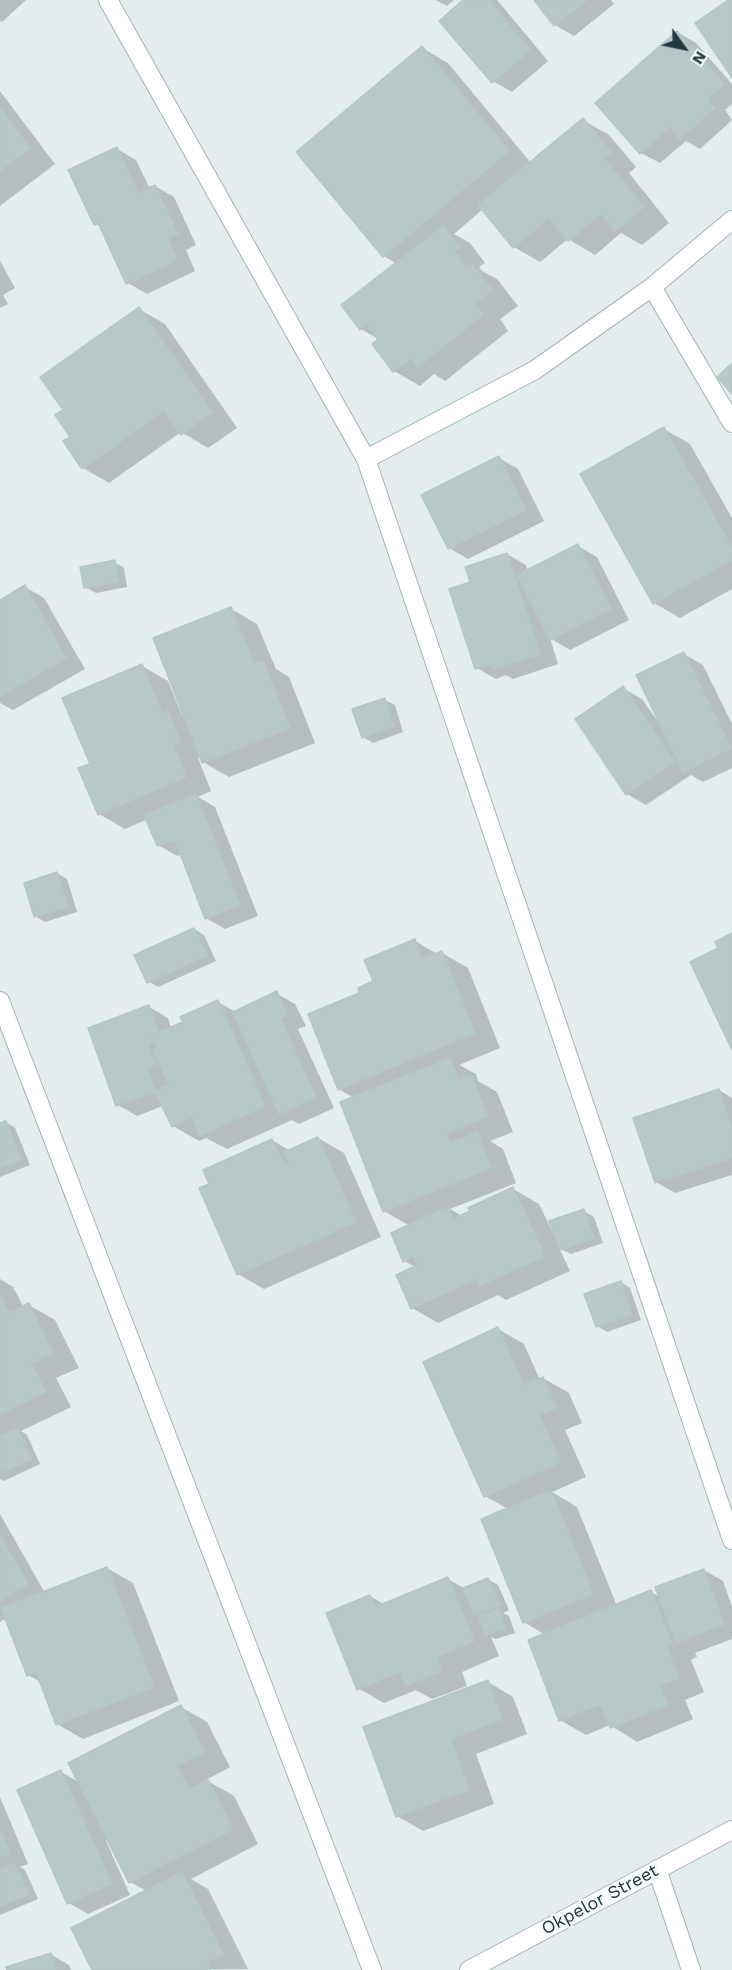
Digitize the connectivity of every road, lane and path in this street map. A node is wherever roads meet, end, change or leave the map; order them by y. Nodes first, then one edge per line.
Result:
1 (108, 0) edge
2 (732, 220) edge
3 (652, 287) junction
4 (732, 423) edge
5 (366, 459) junction
6 (0, 1001) edge
7 (732, 1540) edge
8 (732, 1830) edge
9 (657, 1869) junction
10 (372, 1970) edge
11 (469, 1970) edge
12 (691, 1970) edge

1 - 5 street
2 - 3 street
3 - 4 street
3 - 5 street
5 - 7 street
6 - 10 street
8 - 9 street, Okpelor Street
9 - 11 street, Okpelor Street
9 - 12 street

